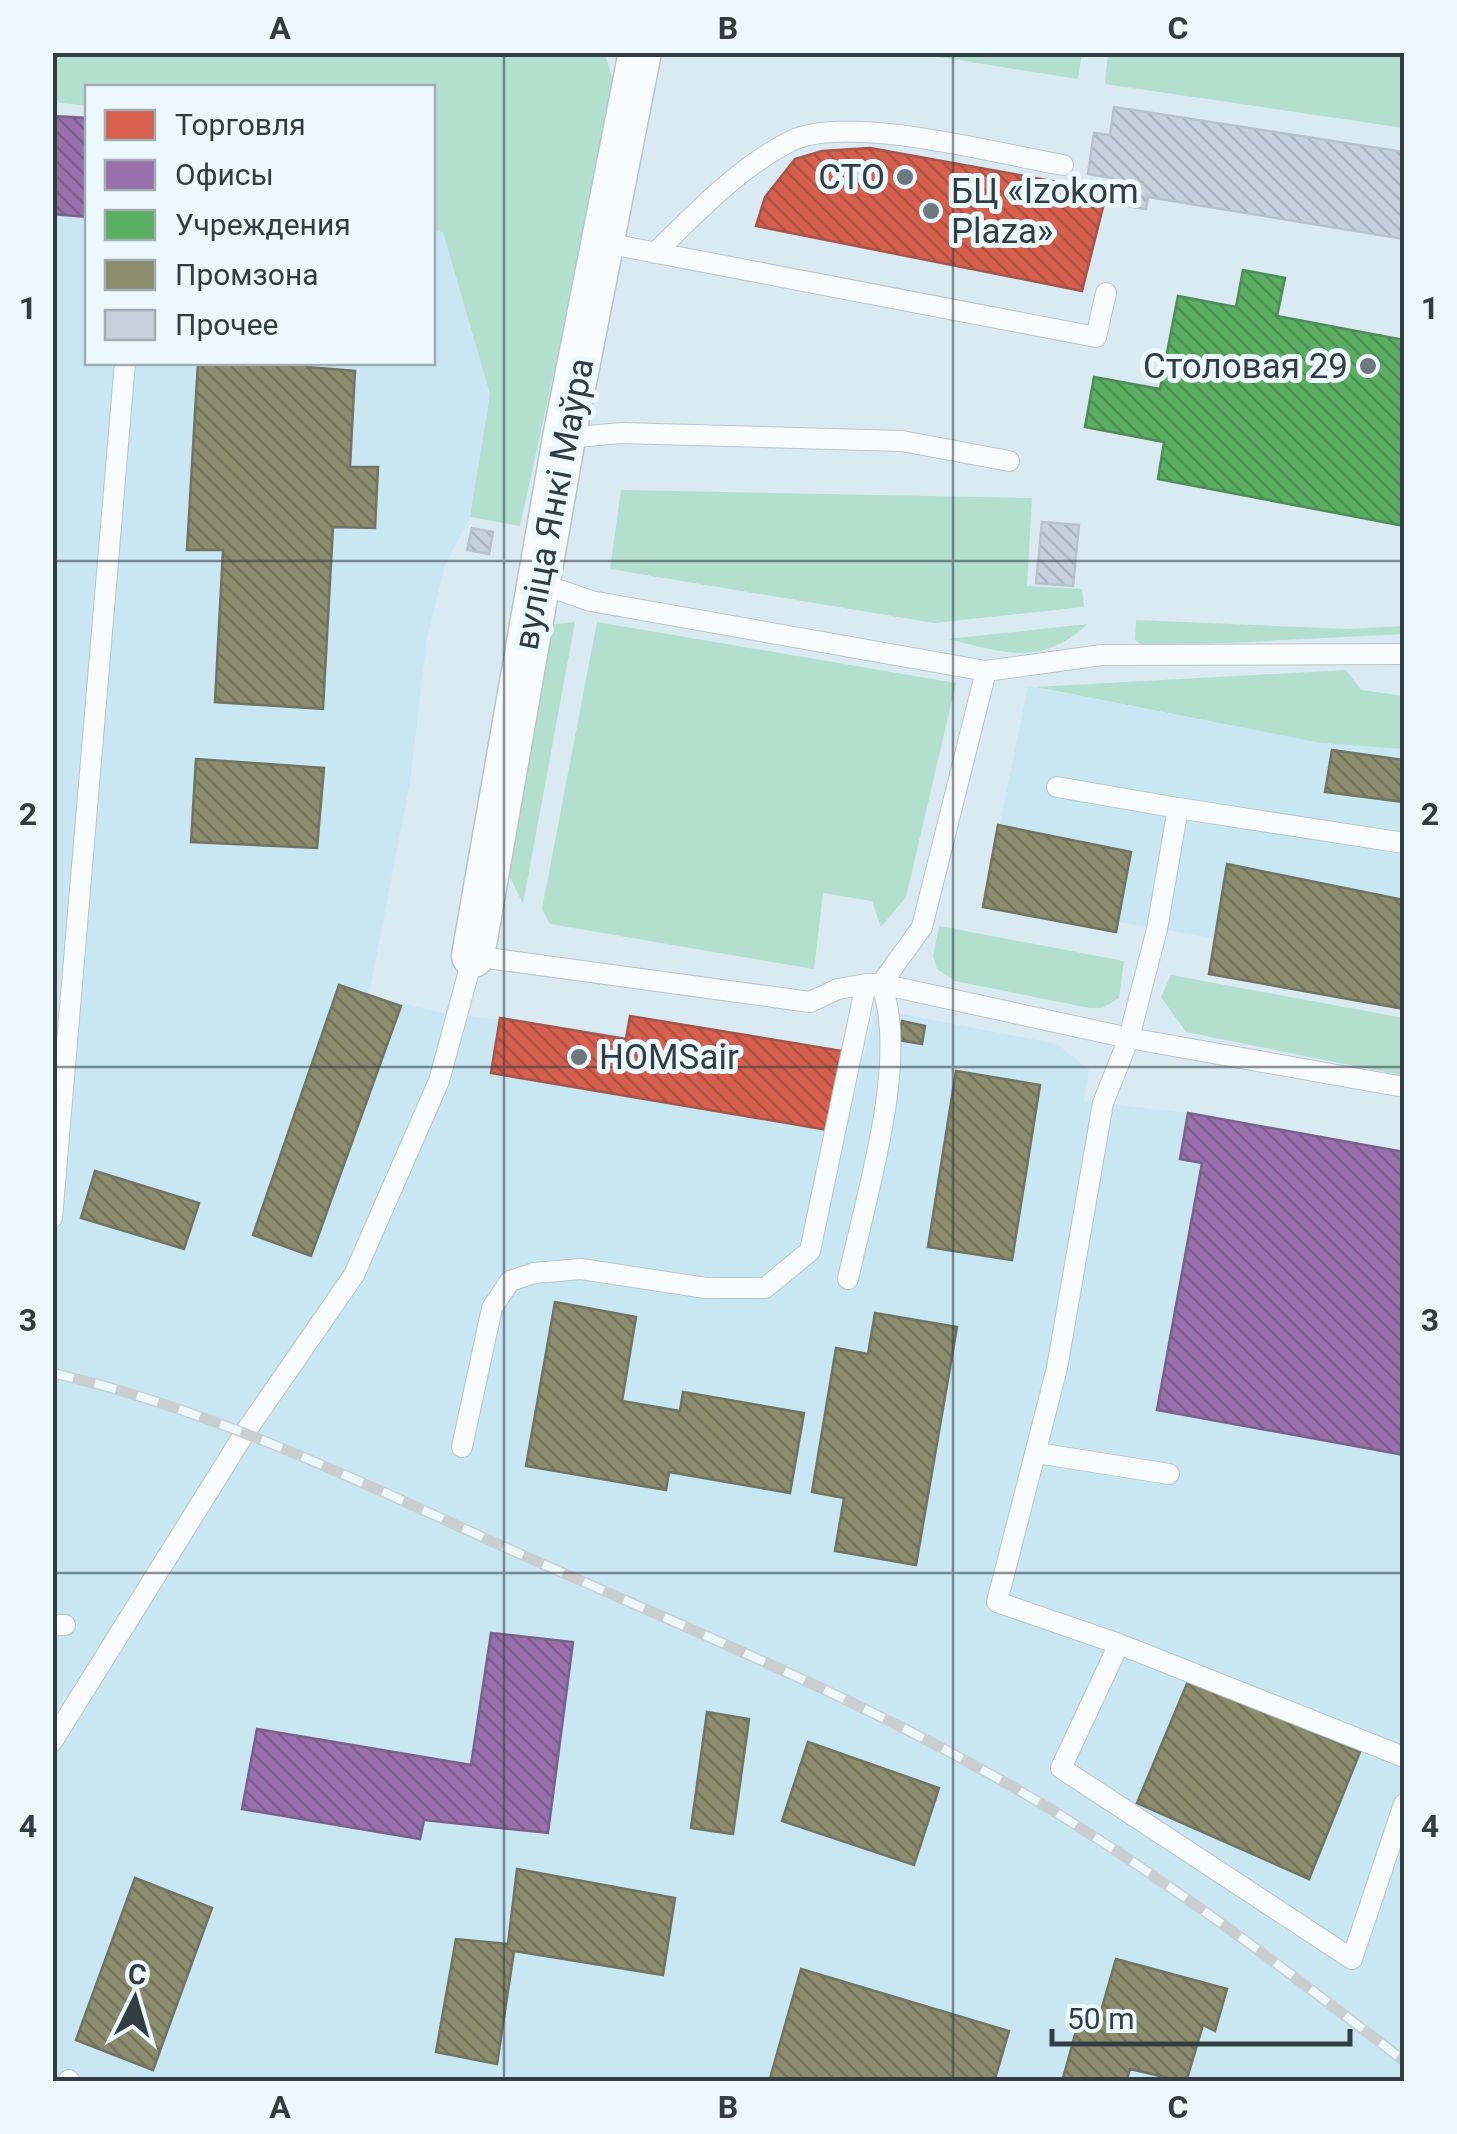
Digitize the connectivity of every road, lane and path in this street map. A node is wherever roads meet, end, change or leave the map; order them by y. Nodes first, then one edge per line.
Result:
1 (640, 52) edge
2 (1062, 165) dead end
3 (605, 243) junction
4 (655, 253) junction
5 (1106, 294) dead end
6 (126, 365) edge
7 (564, 438) junction
8 (1009, 460) dead end
9 (539, 583) junction
10 (1404, 654) edge
11 (986, 672) junction
12 (1057, 787) dead end
13 (1178, 808) junction
14 (1404, 843) edge
15 (473, 956) junction
16 (874, 984) junction
17 (1129, 1038) junction
18 (1404, 1087) edge
19 (52, 1218) edge
20 (848, 1279) dead end
21 (462, 1447) dead end
22 (1037, 1453) junction
23 (1169, 1474) dead end
24 (1119, 1644) junction
25 (52, 1742) edge
26 (1404, 1757) edge
27 (1404, 1804) edge

1 - 3 street, вуліца Янкі Маўра
2 - 4 lane
3 - 4 lane
3 - 7 street, вуліца Янкі Маўра
4 - 5 lane
6 - 19 lane
7 - 8 lane
7 - 9 street, вуліца Янкі Маўра
9 - 11 lane
9 - 15 street, вуліца Янкі Маўра
10 - 11 lane
11 - 16 lane
12 - 13 lane
13 - 14 lane
13 - 17 lane
15 - 16 lane
15 - 25 lane
16 - 17 lane
16 - 20 lane
16 - 21 lane
17 - 18 lane
17 - 22 lane
22 - 23 lane
22 - 24 lane
24 - 26 lane
24 - 27 lane

